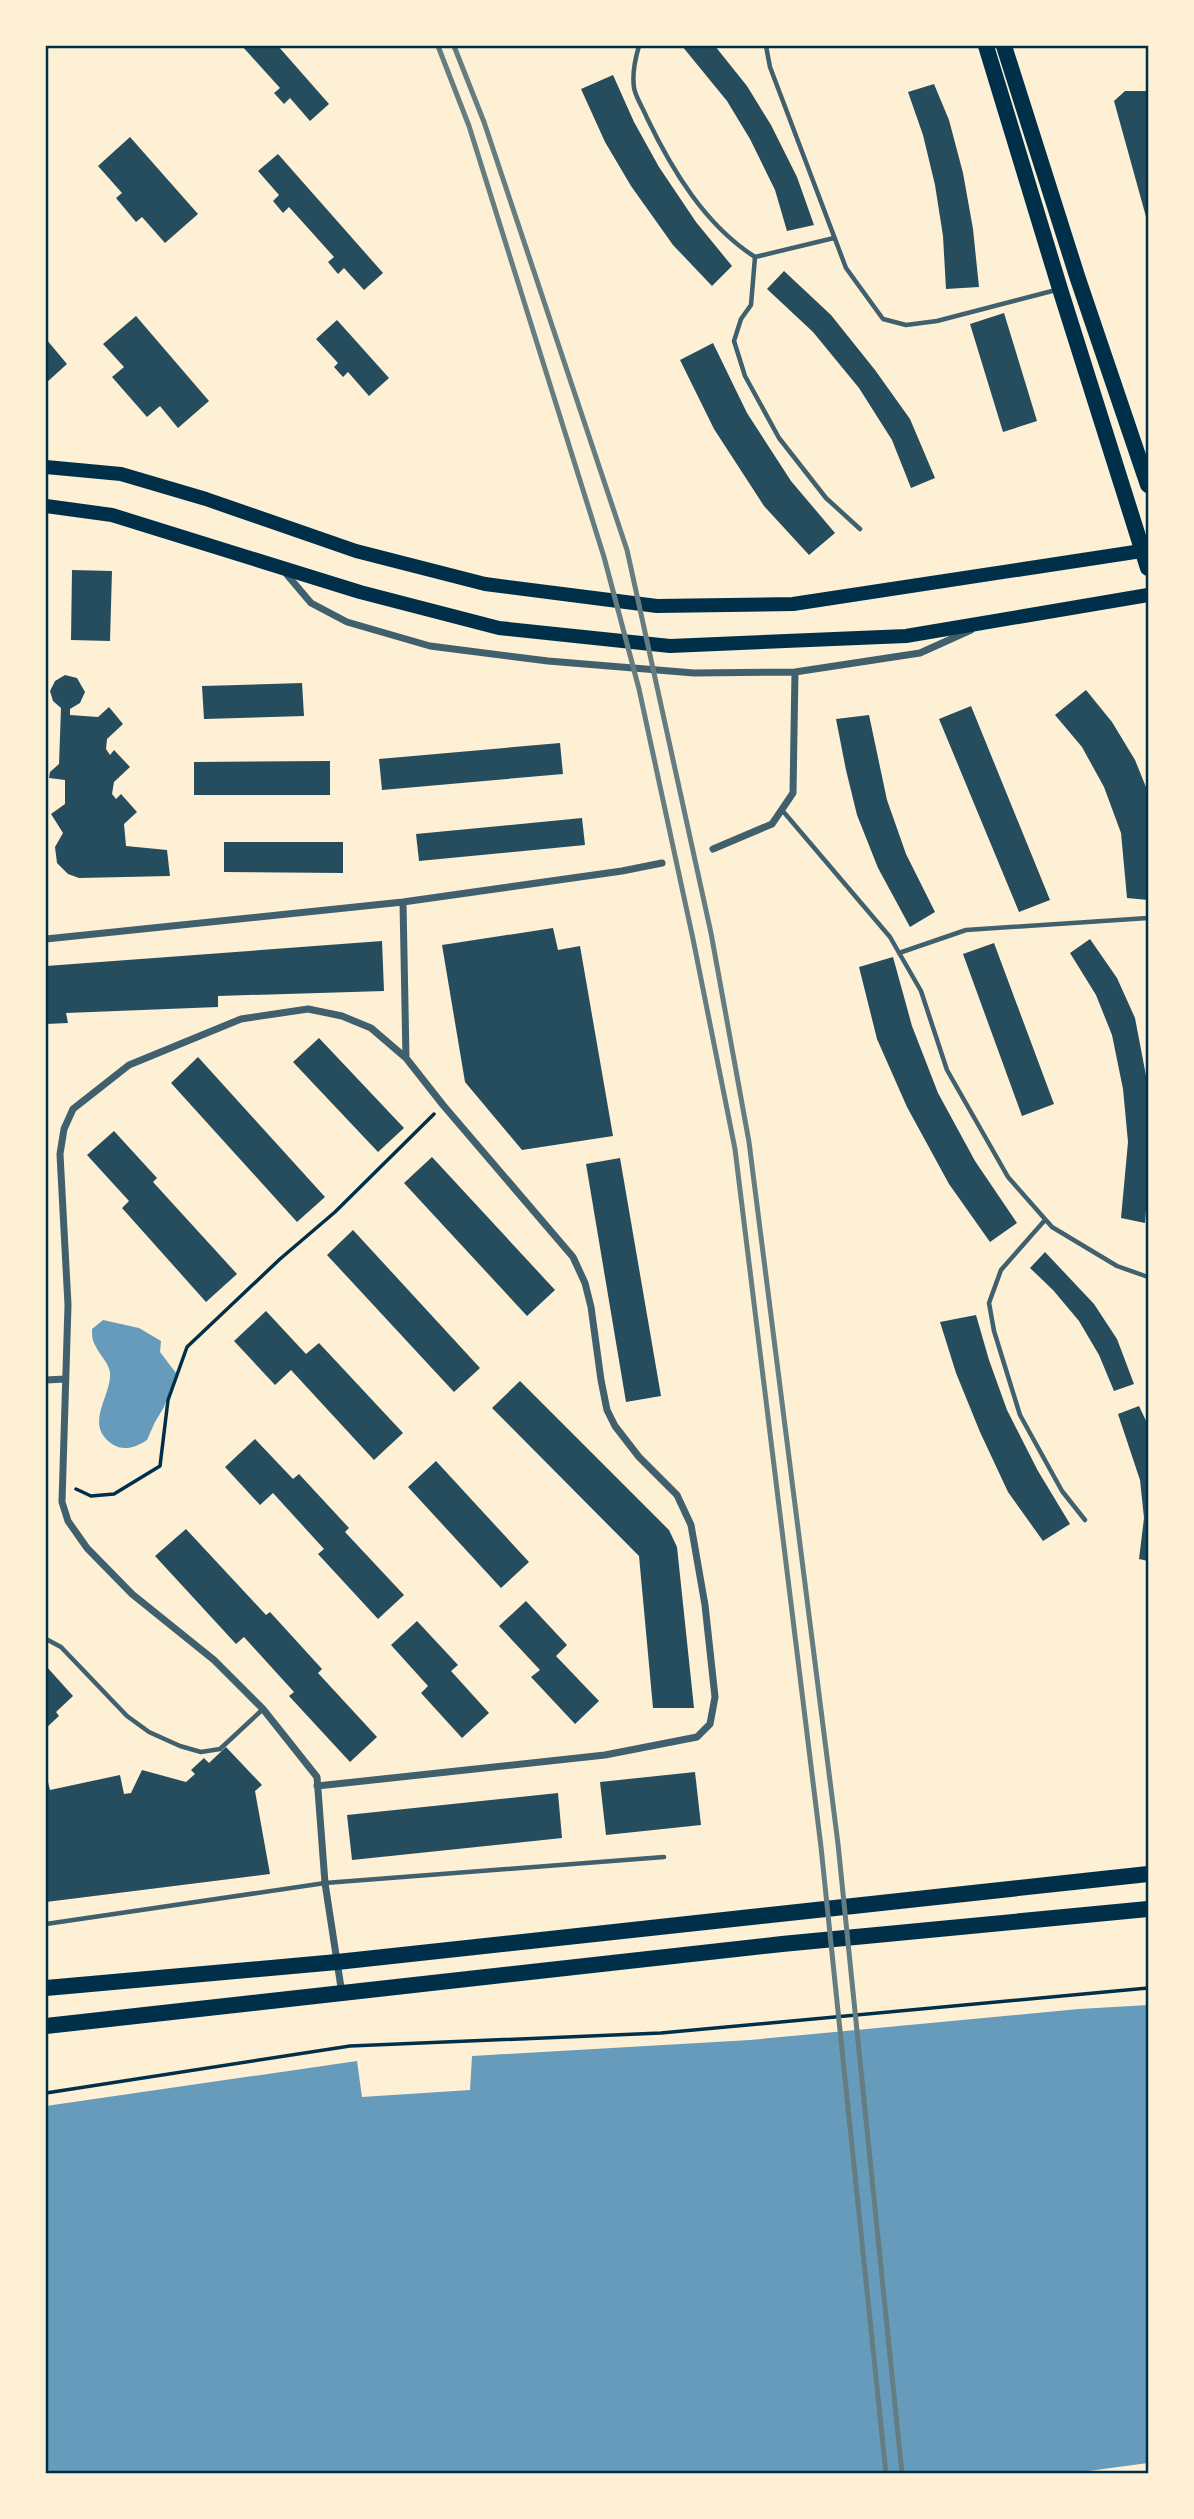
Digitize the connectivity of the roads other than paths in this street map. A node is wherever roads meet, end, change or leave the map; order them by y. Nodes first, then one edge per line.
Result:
1 (639, 46) edge
2 (766, 46) edge
3 (986, 46) edge
4 (1004, 46) edge
5 (834, 238) junction
6 (755, 257) junction
7 (1060, 289) junction
8 (46, 467) edge
9 (1149, 485) edge
10 (46, 506) edge
11 (860, 529) dead end
12 (1145, 551) edge
13 (280, 567) junction
14 (1149, 568) edge
15 (1149, 595) edge
16 (989, 622) junction
17 (795, 672) junction
18 (782, 810) junction
19 (713, 849) dead end
20 (662, 863) dead end
21 (403, 902) junction
22 (1149, 918) edge
23 (46, 939) edge
24 (899, 953) junction
25 (406, 1058) junction
26 (1045, 1220) junction
27 (1149, 1277) edge
28 (65, 1379) junction
29 (46, 1380) edge
30 (1084, 1520) dead end
31 (46, 1639) edge
32 (263, 1709) junction
33 (317, 1787) junction
34 (664, 1857) dead end
35 (1149, 1874) edge
36 (326, 1883) junction
37 (1149, 1909) edge
38 (46, 1924) edge
39 (337, 1962) junction
40 (46, 1988) edge
41 (342, 1994) junction
42 (46, 2026) edge

1 - 6 lane
2 - 5 lane
3 - 7 main road
4 - 9 main road
5 - 6 lane
5 - 7 lane
6 - 11 lane
7 - 12 main road
8 - 12 main road
10 - 13 main road
12 - 14 main road
13 - 16 main road
13 - 17 street
15 - 16 main road
16 - 17 street
17 - 18 street
18 - 19 street
18 - 24 lane
20 - 21 street
21 - 23 street
21 - 25 street
22 - 24 lane
24 - 26 lane
25 - 28 street
25 - 33 street
26 - 27 lane
26 - 30 lane
28 - 29 street
28 - 32 street
31 - 32 lane
32 - 33 street
33 - 36 street
34 - 36 lane
35 - 39 main road
36 - 38 lane
36 - 39 street
37 - 41 main road
39 - 40 main road
39 - 41 street
41 - 42 main road

